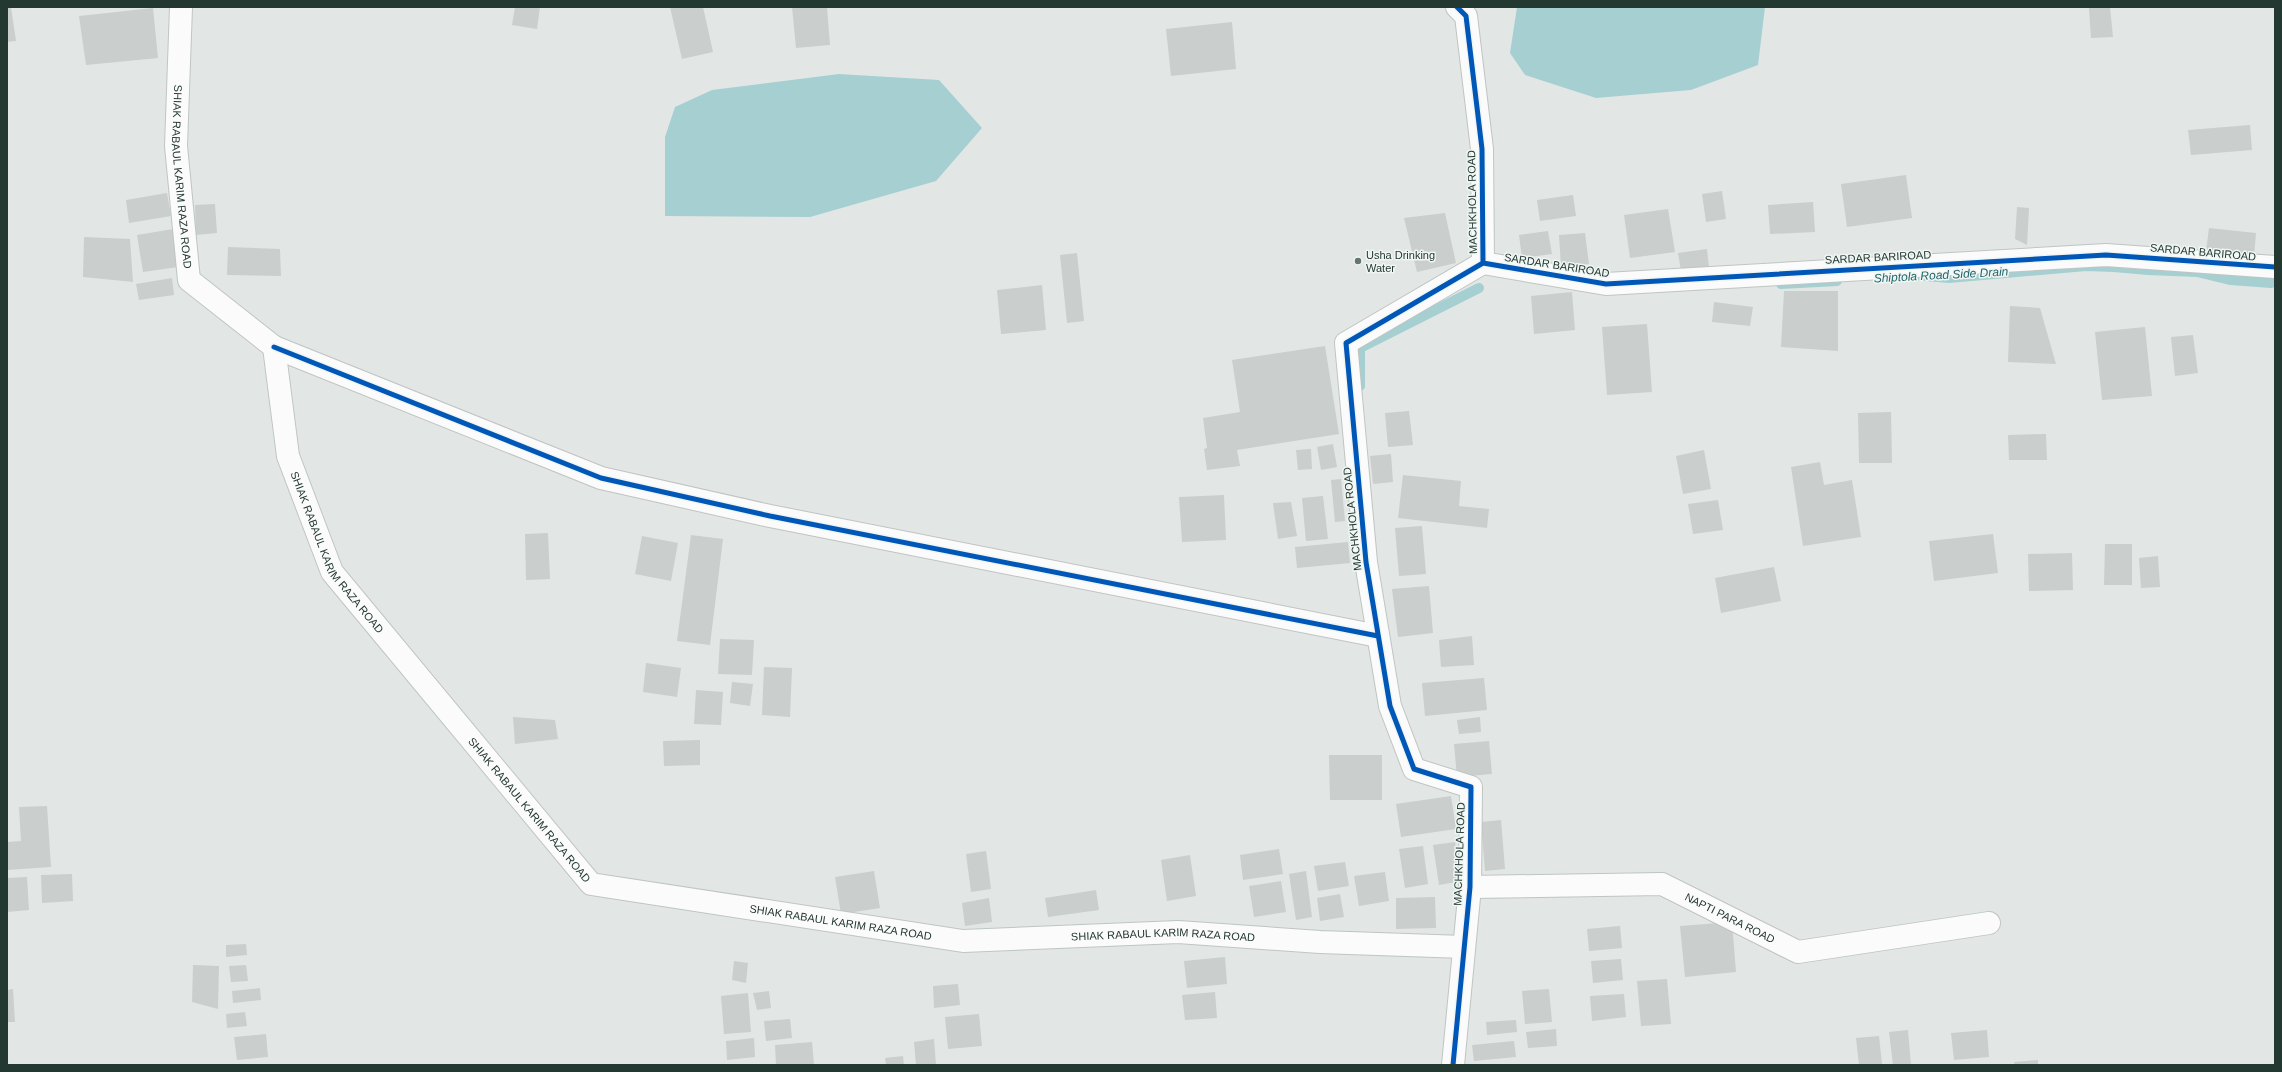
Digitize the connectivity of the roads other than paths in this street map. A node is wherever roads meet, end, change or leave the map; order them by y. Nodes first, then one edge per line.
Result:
1 (181, 7) edge
2 (1457, 7) edge
3 (1483, 263) junction
4 (2275, 267) edge
5 (274, 347) junction
6 (1378, 636) junction
7 (1470, 887) junction
8 (1989, 923) dead end
9 (1464, 947) junction
10 (1453, 1065) edge

1 - 5 street, SHIAK RABAUL KARIM RAZA ROAD
2 - 3 street, MACHKHOLA ROAD
3 - 4 street, SARDAR BARIROAD
3 - 6 street, MACHKHOLA ROAD
5 - 6 street
5 - 9 street, SHIAK RABAUL KARIM RAZA ROAD
6 - 7 street, MACHKHOLA ROAD
7 - 8 street, NAPTI PARA ROAD
7 - 9 street, MACHKHOLA ROAD
9 - 10 street, MACHKHOLA ROAD

